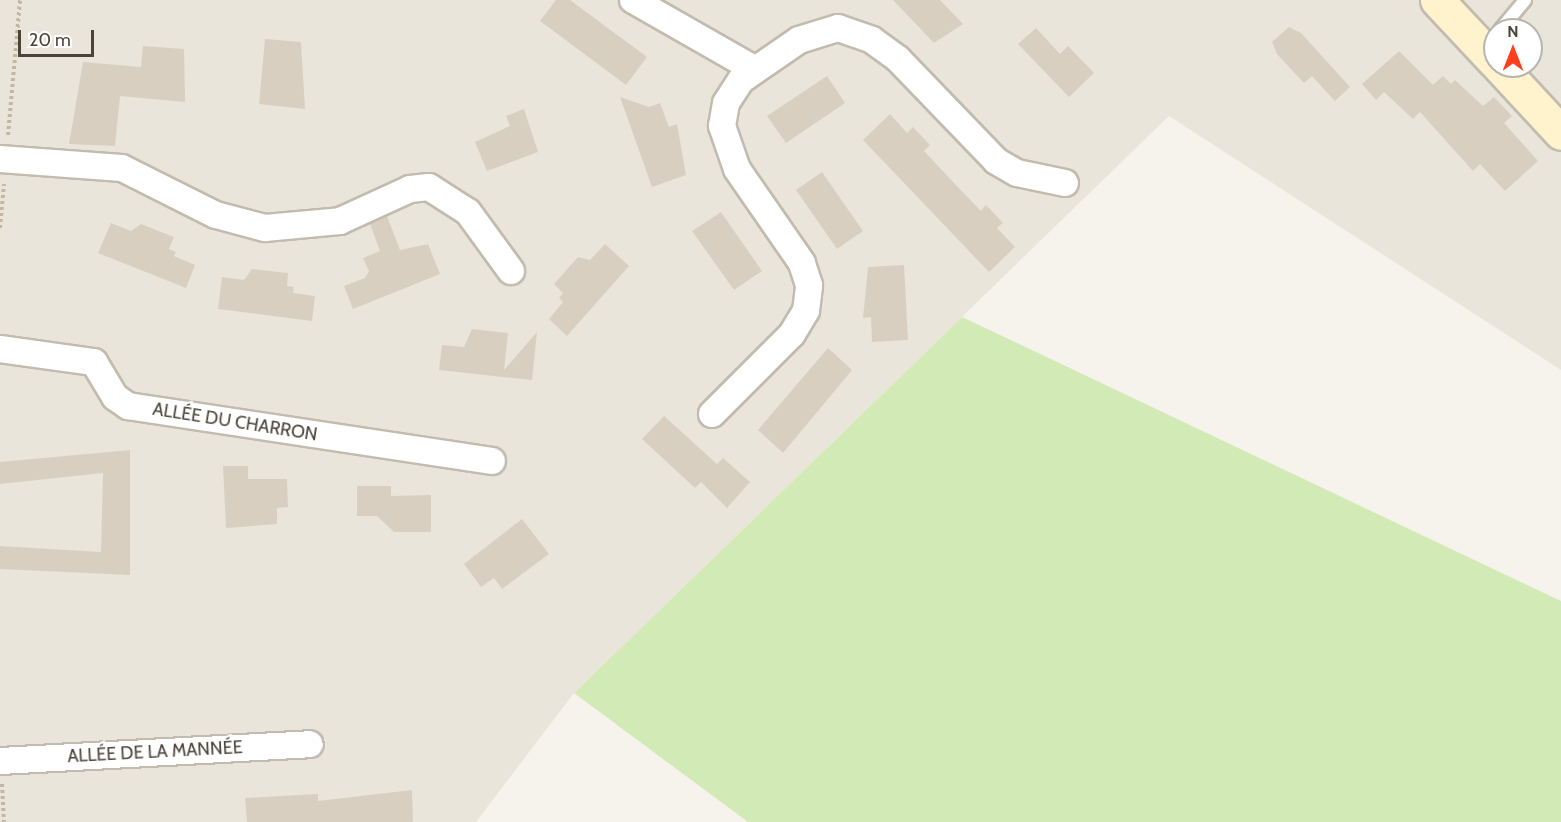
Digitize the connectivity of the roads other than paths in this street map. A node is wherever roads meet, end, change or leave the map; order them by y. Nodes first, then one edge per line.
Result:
1 (633, 0) edge
2 (1437, 0) edge
3 (1525, 0) edge
4 (1514, 18) edge
5 (1483, 40) edge
6 (754, 69) junction
7 (1517, 78) edge
8 (1561, 133) edge
9 (3, 159) edge
10 (1065, 183) dead end
11 (511, 271) dead end
12 (0, 349) edge
13 (712, 414) dead end
14 (492, 461) dead end
15 (309, 744) dead end
16 (0, 761) edge

1 - 6 street
2 - 5 main road
3 - 4 lane
6 - 10 street
6 - 13 street
7 - 8 main road
9 - 11 street
12 - 14 street, ALLÉE DU CHARRON
15 - 16 street, ALLÉE DE LA MANNÉE

